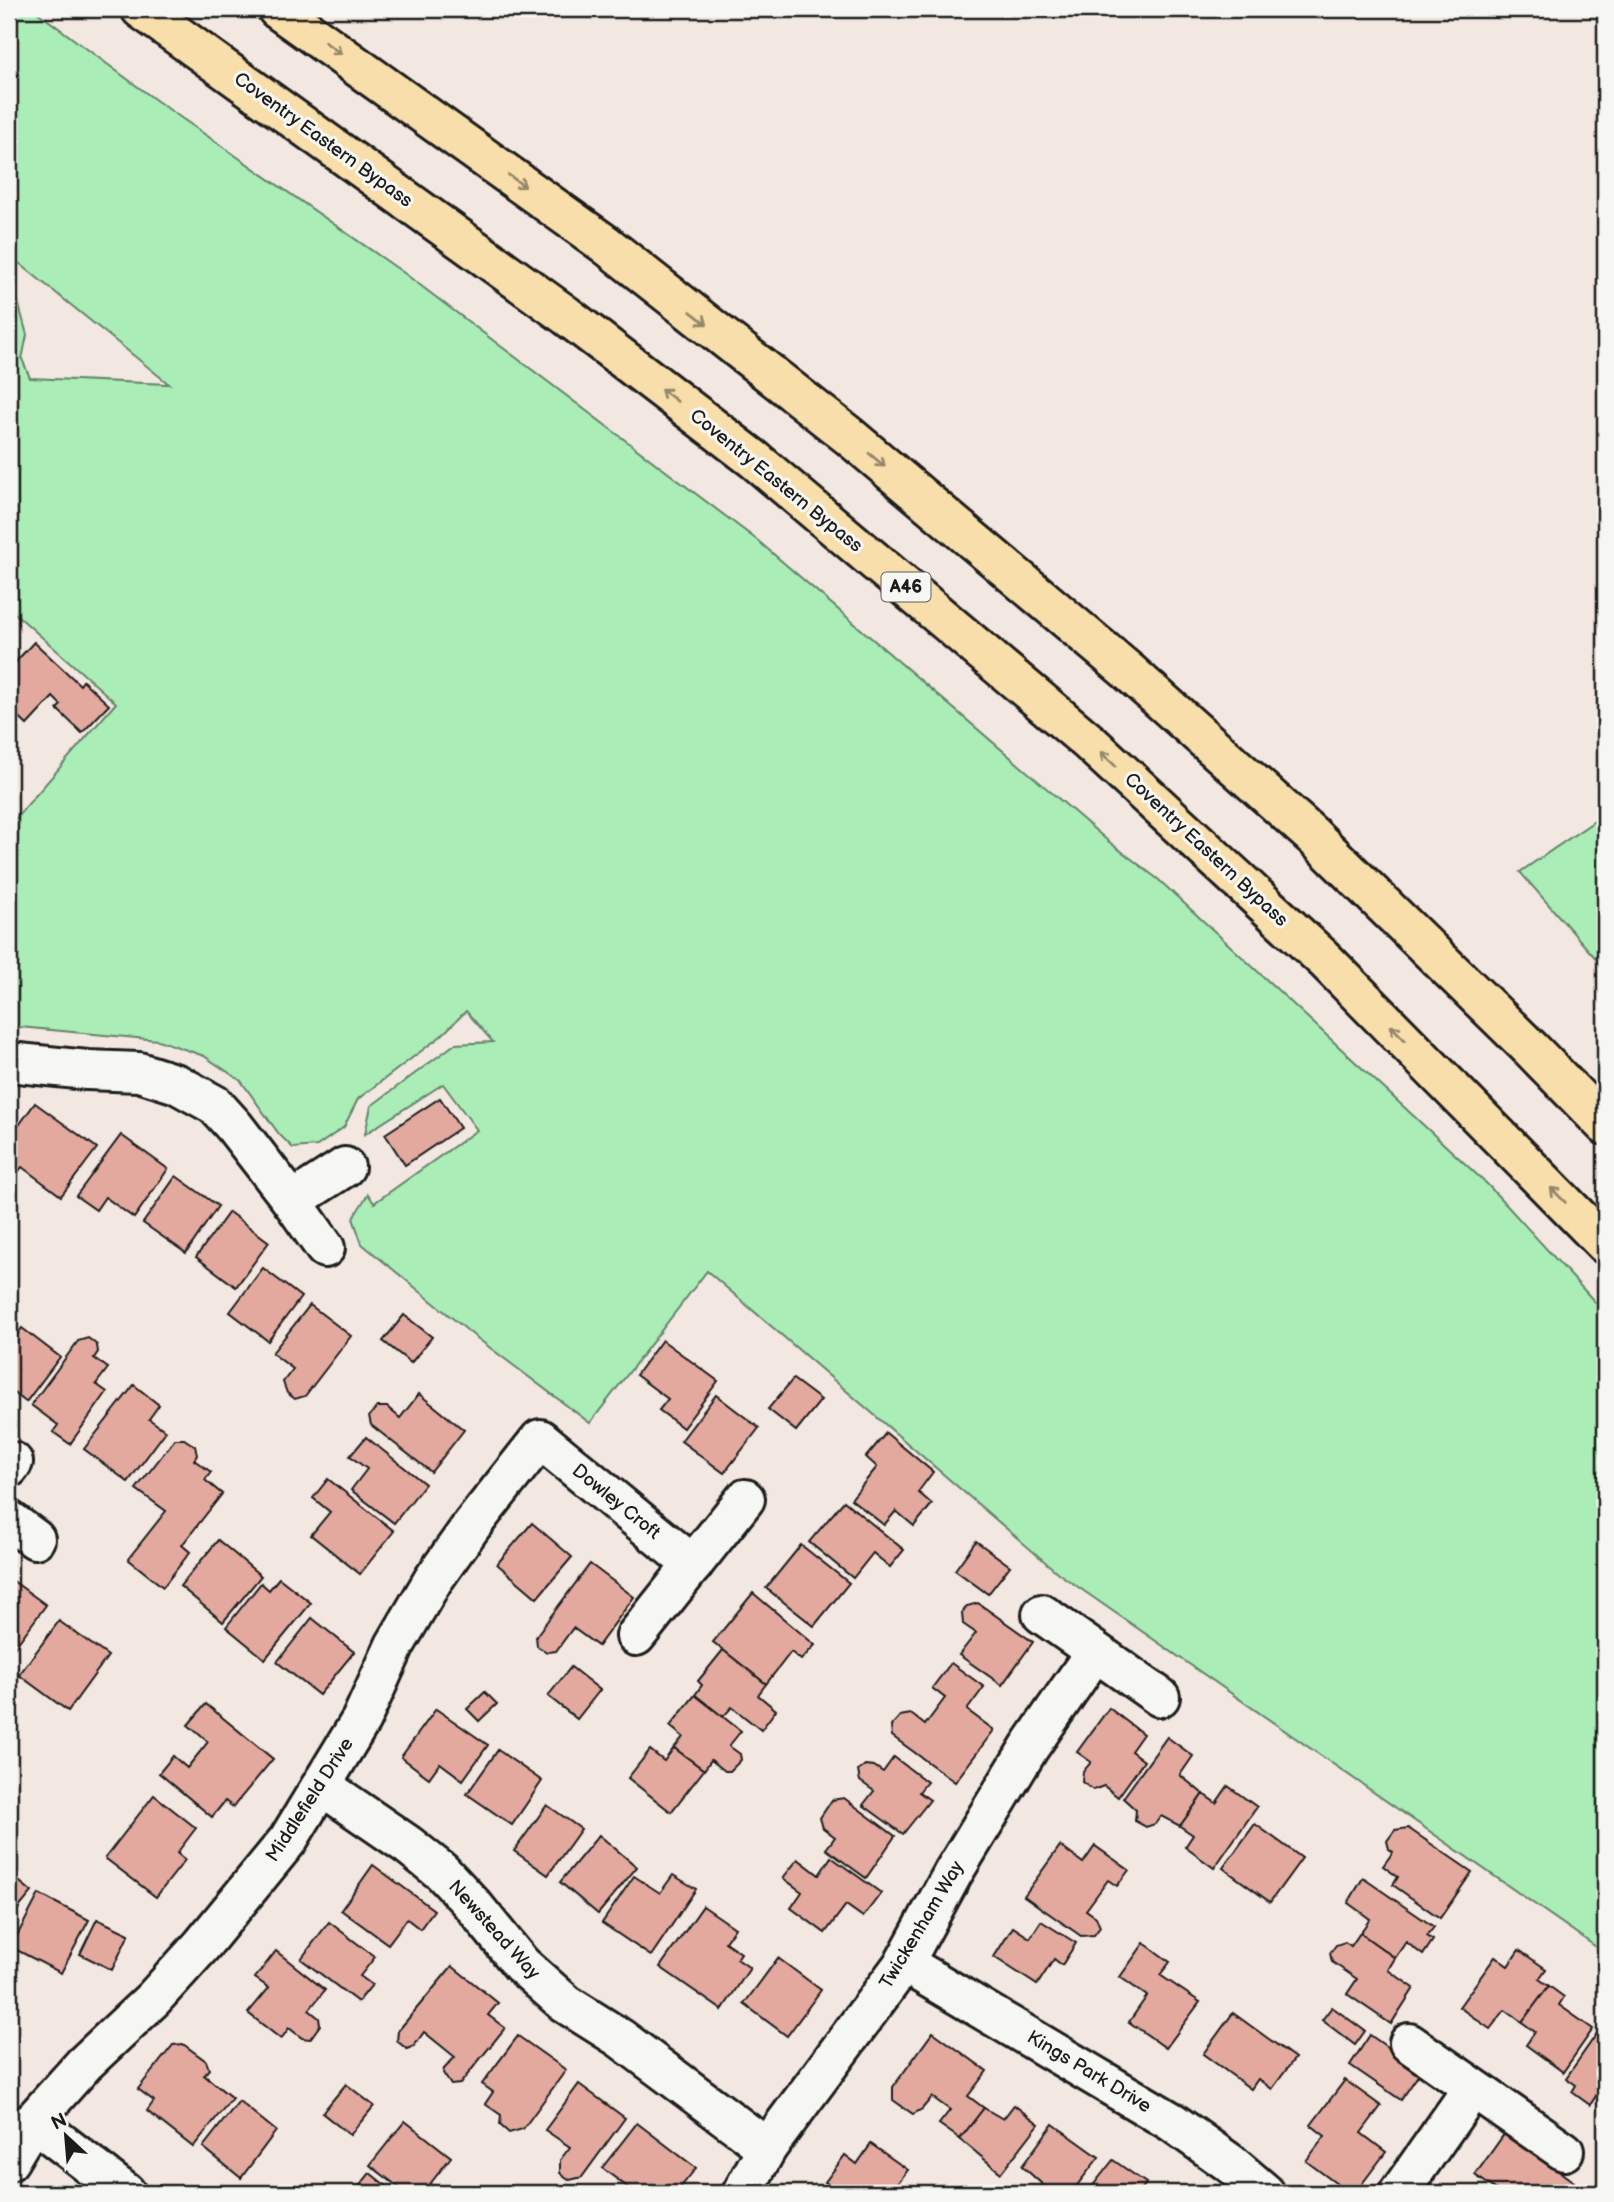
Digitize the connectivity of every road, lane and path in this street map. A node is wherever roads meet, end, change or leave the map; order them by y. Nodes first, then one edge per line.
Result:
1 (141, 9) edge
2 (277, 9) edge
3 (9, 1062) edge
4 (1605, 1125) edge
5 (345, 1167) dead end
6 (292, 1201) junction
7 (1605, 1244) edge
8 (325, 1248) dead end
9 (540, 1439) joint
10 (745, 1499) dead end
11 (693, 1564) junction
12 (1042, 1614) dead end
13 (636, 1636) dead end
14 (1095, 1652) junction
15 (1160, 1697) dead end
16 (322, 1786) junction
17 (904, 1963) junction
18 (1409, 2043) dead end
19 (1472, 2089) junction
20 (33, 2121) junction
21 (767, 2148) junction
22 (1564, 2151) dead end
23 (9, 2161) edge
24 (126, 2193) edge
25 (741, 2193) edge
26 (1265, 2193) edge
27 (1399, 2193) edge

7 -> 1 highway, Coventry Eastern Bypass / A46
2 -> 4 highway
3 - 6 street
5 - 6 street
6 - 8 street
9 - 11 street, Dowley Croft
9 - 16 street, Middlefield Drive
10 - 11 street
11 - 13 street
12 - 14 street
14 - 15 street
14 - 17 street, Twickenham Way
16 - 20 street, Middlefield Drive
16 - 21 street, Newstead Way
17 - 21 street, Twickenham Way
17 - 26 street, Kings Park Drive
18 - 19 street
19 - 22 street
19 - 27 street
20 - 23 street, Middlefield Drive
20 - 24 street
21 - 25 street, Twickenham Way

